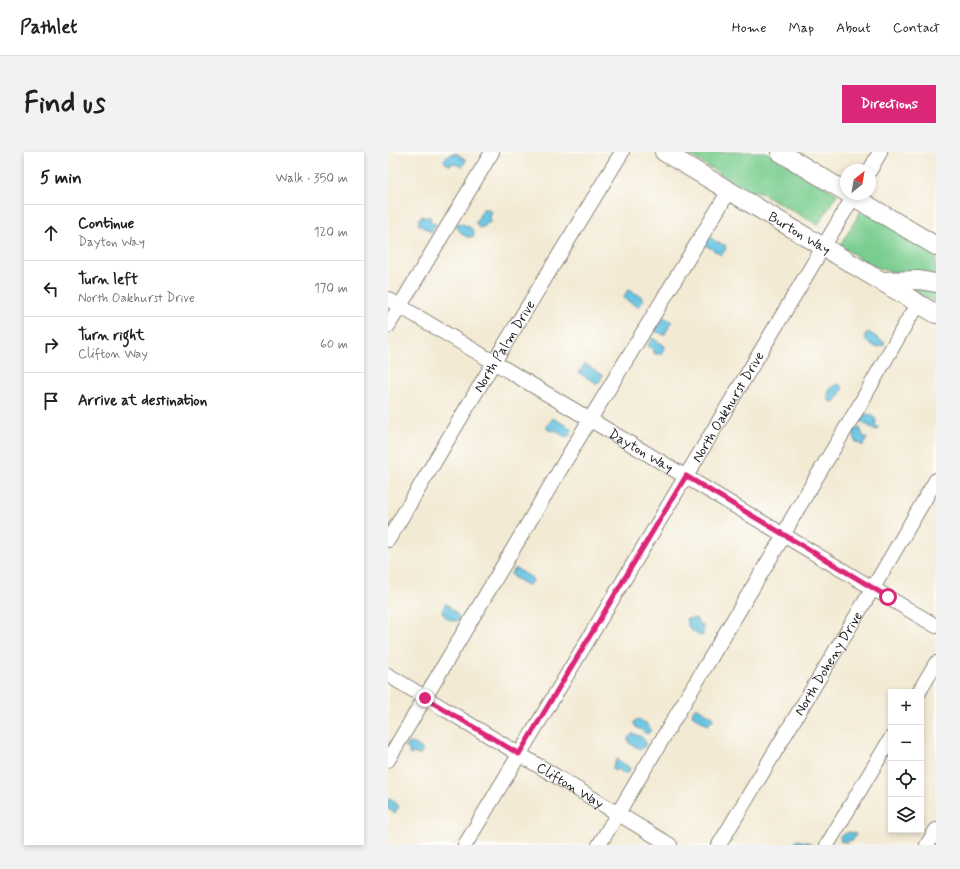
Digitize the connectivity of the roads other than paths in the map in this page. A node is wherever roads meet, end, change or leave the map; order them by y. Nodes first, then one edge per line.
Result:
1 (492, 152) edge
2 (622, 152) edge
3 (664, 152) edge
4 (780, 152) edge
5 (880, 152) edge
6 (873, 164) edge
7 (840, 187) edge
8 (728, 191) junction
9 (848, 200) edge
10 (861, 200) edge
11 (936, 246) edge
12 (823, 247) junction
13 (880, 281) junction
14 (936, 283) edge
15 (388, 299) edge
16 (920, 304) junction
17 (400, 306) junction
18 (936, 314) edge
19 (388, 326) edge
20 (494, 362) junction
21 (590, 419) junction
22 (686, 476) junction
23 (936, 480) edge
24 (784, 535) junction
25 (388, 540) edge
26 (873, 588) junction
27 (936, 626) edge
28 (936, 663) edge
29 (388, 676) edge
30 (921, 689) edge
31 (425, 698) junction
32 (888, 743) edge
33 (519, 754) junction
34 (388, 760) edge
35 (618, 814) junction
36 (936, 830) edge
37 (465, 845) edge
38 (599, 845) edge
39 (670, 845) edge
40 (718, 845) edge
41 (827, 845) edge
42 (927, 845) edge

1 - 17 street
2 - 20 street, North Palm Drive
3 - 8 main road, Burton Way
4 - 7 main road
5 - 6 street
8 - 12 main road, Burton Way
8 - 21 street
9 - 12 street, North Oakhurst Drive
10 - 11 main road
12 - 13 main road, Burton Way
12 - 22 street, North Oakhurst Drive
13 - 14 main road
13 - 16 main road, Burton Way
15 - 17 street, Dayton Way
16 - 18 main road, Burton Way
16 - 24 street
17 - 19 street
17 - 20 street, Dayton Way
20 - 21 street, Dayton Way
20 - 25 street, North Palm Drive
21 - 22 street, Dayton Way
21 - 31 street
22 - 24 street, Dayton Way
22 - 33 street, North Oakhurst Drive
23 - 26 street, North Doheny Drive
24 - 26 street, Dayton Way
24 - 35 street
26 - 27 street, Dayton Way
26 - 40 street, North Doheny Drive
28 - 30 street
29 - 31 street, Clifton Way
31 - 33 street, Clifton Way
31 - 34 street
32 - 41 street
33 - 35 street, Clifton Way
33 - 37 street, North Oakhurst Drive
35 - 38 street
35 - 39 street, Clifton Way
36 - 42 street

